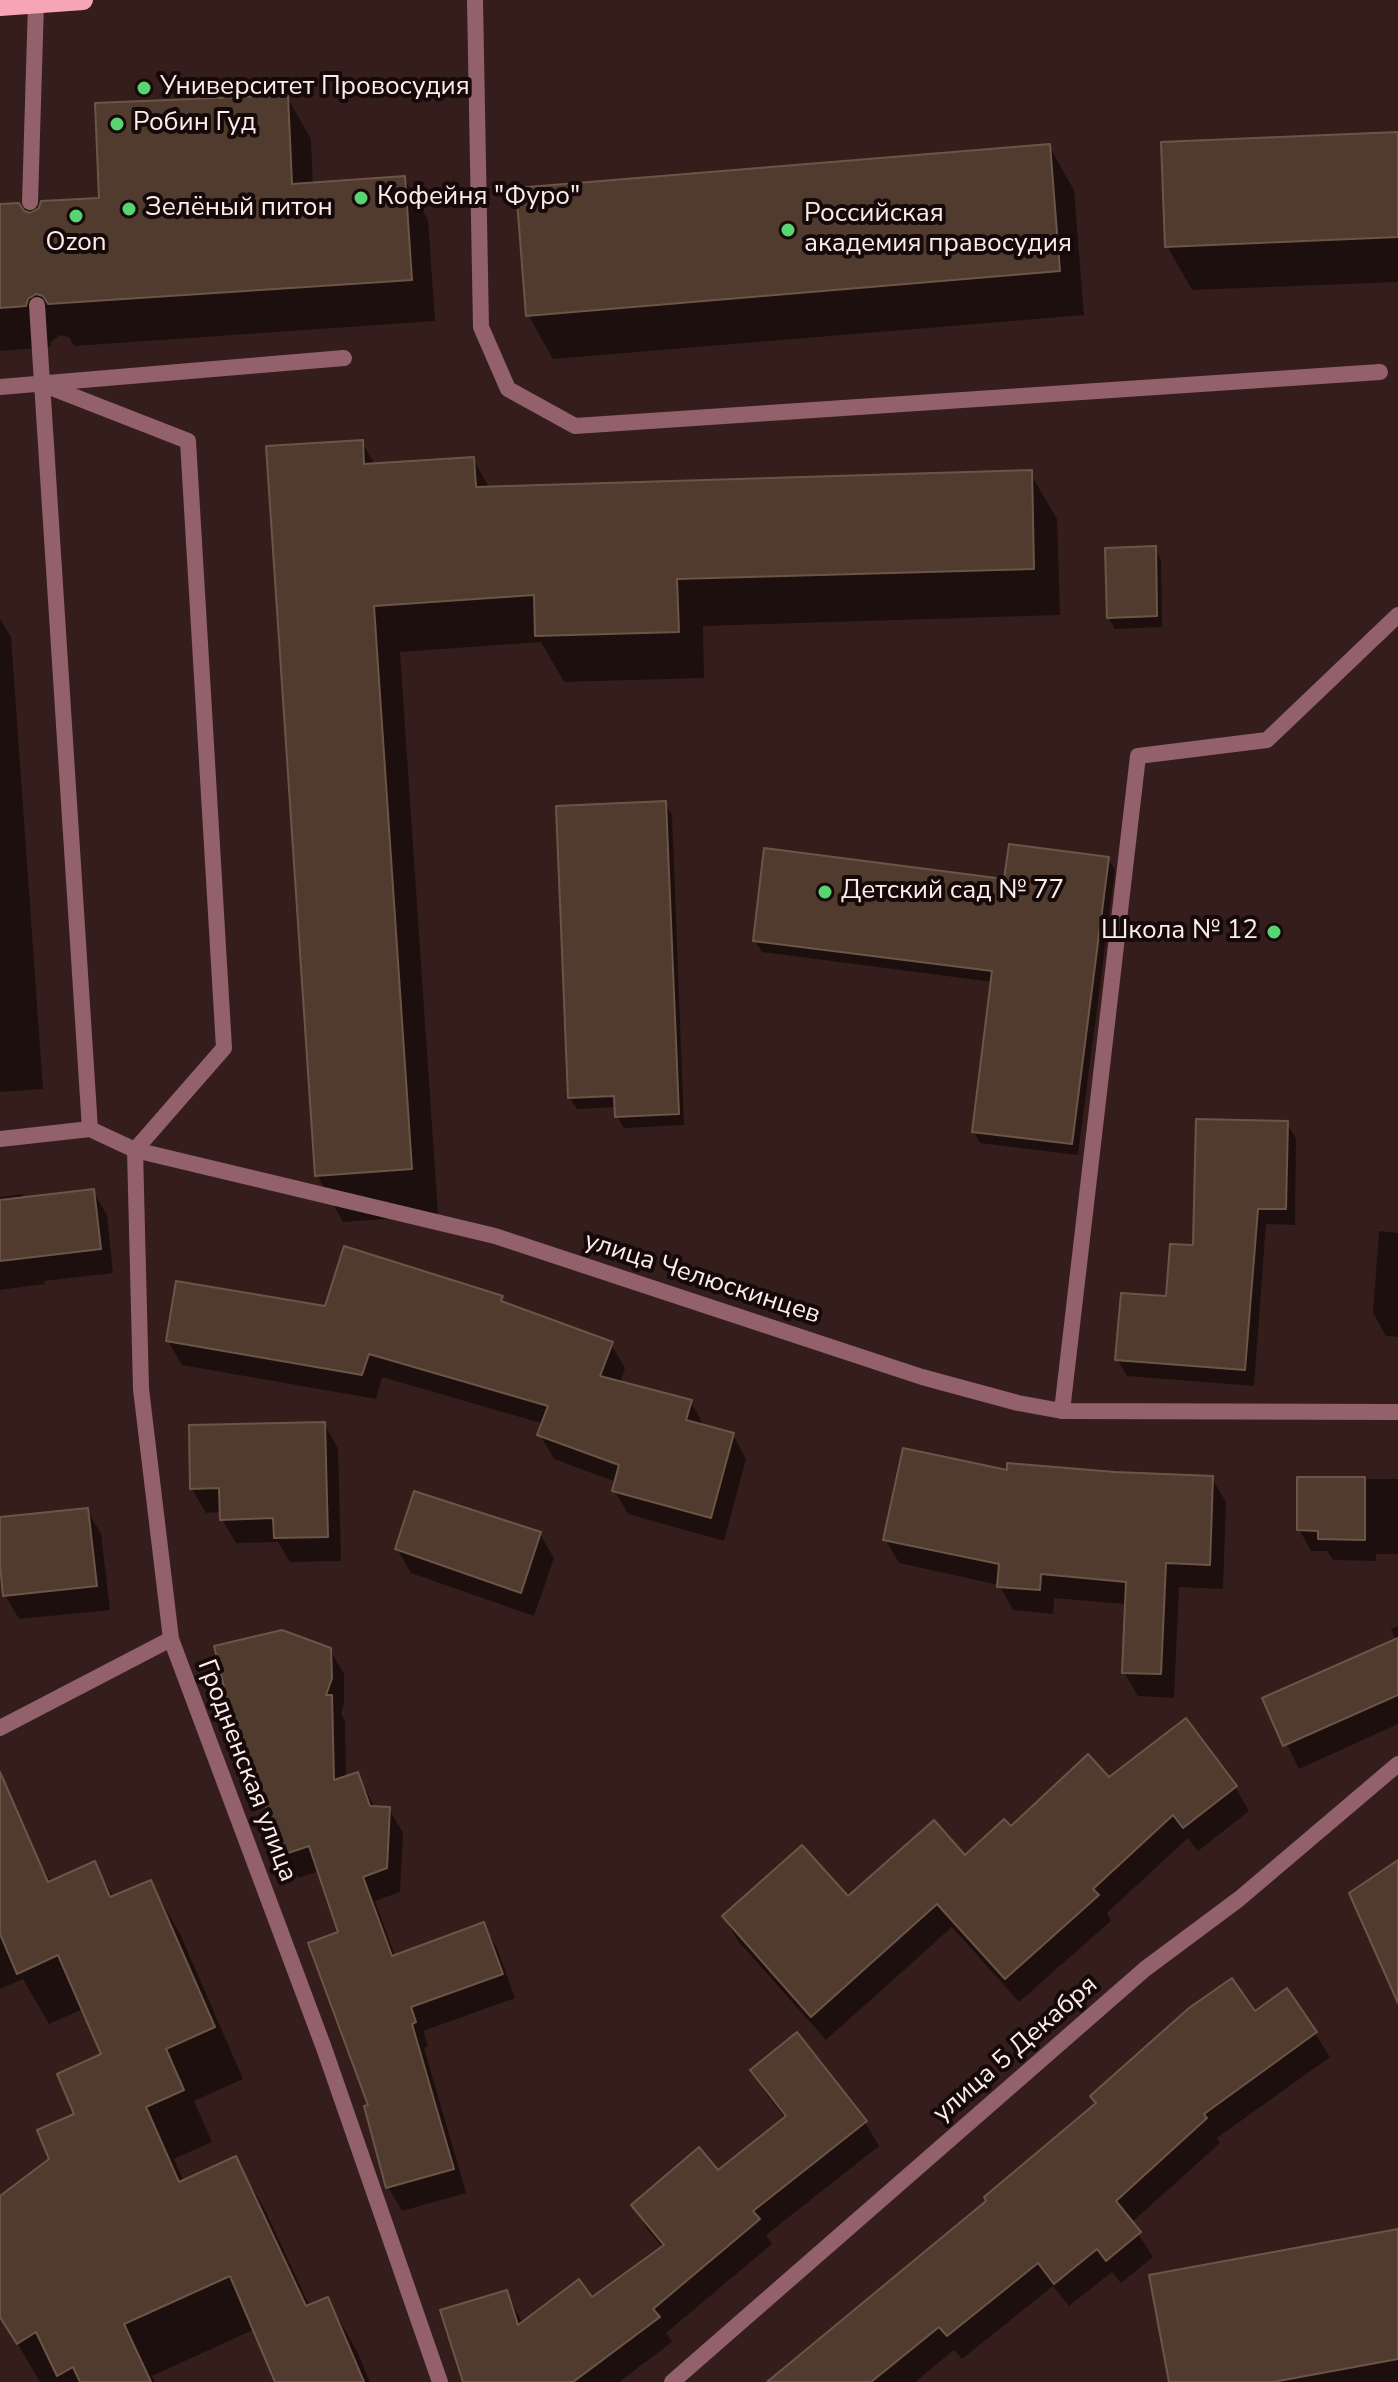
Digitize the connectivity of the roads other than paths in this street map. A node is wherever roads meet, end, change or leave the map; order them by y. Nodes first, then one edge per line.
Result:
1 (83, 0) edge
2 (475, 0) edge
3 (36, 2) edge
4 (0, 6) edge
5 (30, 202) dead end
6 (37, 305) dead end
7 (344, 358) dead end
8 (1380, 372) dead end
9 (42, 384) junction
10 (0, 387) edge
11 (1398, 615) edge
12 (90, 1129) junction
13 (0, 1139) edge
14 (135, 1150) junction
15 (1062, 1411) junction
16 (1398, 1412) edge
17 (171, 1639) junction
18 (0, 1728) edge
19 (1398, 1764) edge
20 (440, 2382) edge
21 (672, 2382) edge

1 - 3 main road
2 - 8 street
3 - 4 main road
3 - 5 street
6 - 9 street
7 - 9 street
9 - 10 street
9 - 12 street
9 - 14 street
11 - 15 street
12 - 13 street
12 - 14 street, улица Челюскинцев
14 - 15 street, улица Челюскинцев
14 - 17 street, Гродненская улица
15 - 16 street, улица Челюскинцев
17 - 18 street
17 - 20 street, Гродненская улица
19 - 21 street, улица 5 Декабря

